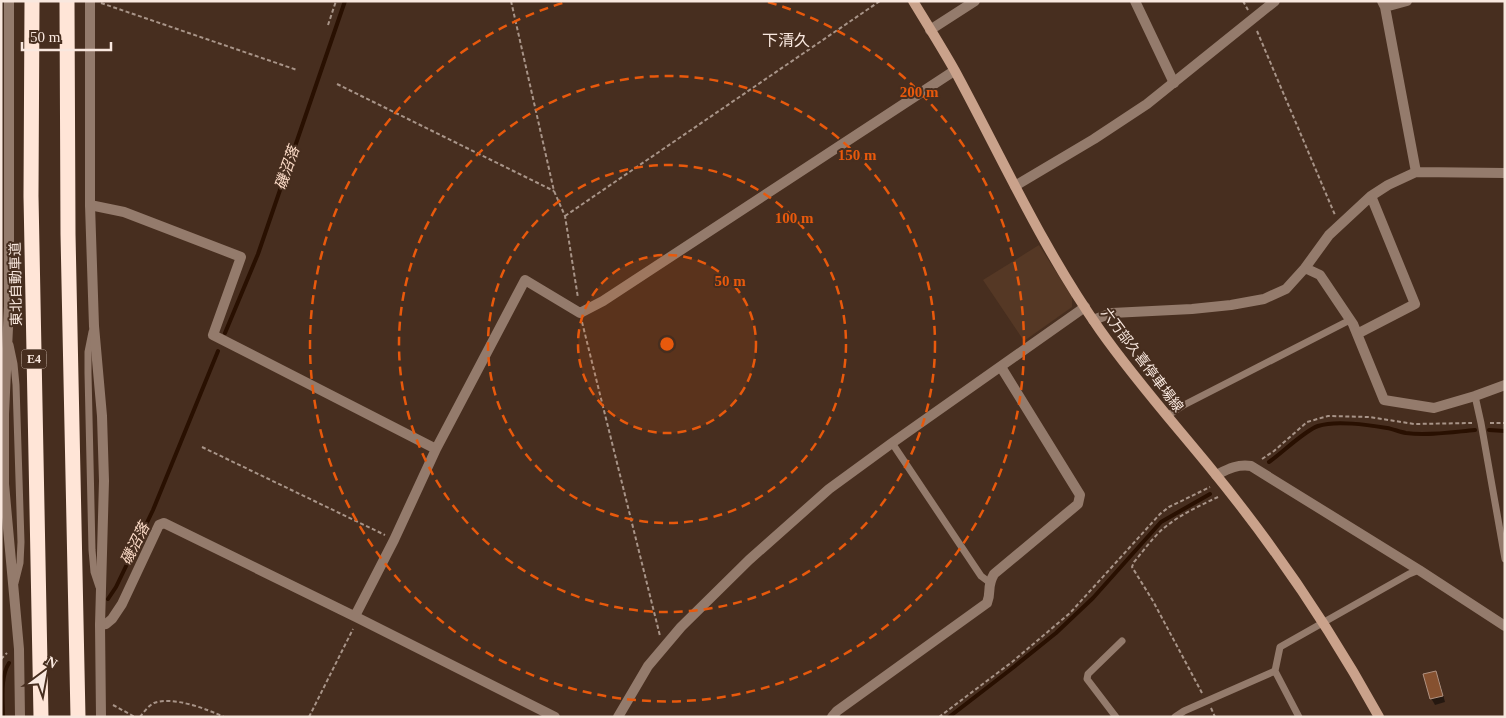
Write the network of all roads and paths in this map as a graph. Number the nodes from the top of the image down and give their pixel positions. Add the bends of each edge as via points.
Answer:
1 (9, 1) edge
2 (32, 1) edge
3 (67, 1) edge
4 (90, 1) edge
5 (96, 1) edge
6 (336, 1) edge
7 (511, 1) edge
8 (880, 1) edge
9 (913, 1) edge
10 (975, 1) edge
11 (1135, 1) edge
12 (1243, 1) edge
13 (1275, 1) edge
14 (1408, 1) edge
15 (1384, 4) edge
16 (1252, 20) junction
17 (328, 25) dead end
18 (930, 30) junction
19 (297, 70) dead end
20 (954, 70) junction
21 (1174, 83) junction
22 (337, 84) dead end
23 (1416, 172) junction
24 (1505, 173) edge
25 (1015, 186) junction
26 (554, 191) junction
27 (1371, 196) junction
28 (90, 205) junction
29 (565, 216) junction
30 (1339, 226) junction
31 (1306, 268) junction
32 (1085, 307) junction
33 (580, 313) junction
34 (1093, 320) junction
35 (1350, 320) junction
36 (1357, 334) junction
37 (1001, 366) junction
38 (1505, 385) edge
39 (1474, 396) junction
40 (1167, 416) junction
41 (1481, 423) junction
42 (1505, 423) edge
43 (892, 443) junction
44 (202, 447) dead end
45 (436, 449) junction
46 (1257, 461) dead end
47 (1216, 475) junction
48 (1210, 487) dead end
49 (1218, 497) dead end
50 (394, 540) junction
51 (1505, 560) edge
52 (1419, 570) junction
53 (989, 582) junction
54 (357, 617) junction
55 (1323, 622) junction
56 (100, 626) junction
57 (1505, 626) edge
58 (1122, 641) dead end
59 (664, 647) junction
60 (1275, 671) junction
61 (1207, 701) junction
62 (113, 705) dead end
63 (620, 716) edge
64 (20, 717) edge
65 (41, 717) edge
66 (78, 717) edge
67 (101, 717) edge
68 (135, 717) edge
69 (140, 717) edge
70 (224, 717) edge
71 (309, 717) edge
72 (555, 717) edge
73 (832, 717) edge
74 (939, 717) edge
75 (1116, 717) edge
76 (1175, 717) edge
77 (1215, 717) edge
78 (1300, 717) edge
79 (1380, 717) edge

1 - 64 street via 9,306 4,475 19,650
2 - 65 highway, 東北自動車道 / E4 via 31,206
3 - 66 highway via 68,234
4 - 28 street
5 - 19 path
6 - 17 path
7 - 26 path
8 - 29 path
9 - 18 main road, 六万部久喜停車場線
10 - 18 street
11 - 21 street
12 - 16 path
13 - 16 street
14 - 15 street
15 - 23 street
16 - 21 street
16 - 30 path
18 - 20 main road, 六万部久喜停車場線
20 - 25 main road, 六万部久喜停車場線
20 - 33 street via 604,301
21 - 25 street via 1123,121
22 - 26 path
23 - 24 street
23 - 27 street
25 - 32 main road, 六万部久喜停車場線
26 - 29 path
27 - 30 street
27 - 36 street via 1415,304
28 - 45 street via 124,212 241,256 212,335
28 - 56 street via 94,326 103,426
29 - 33 path
30 - 31 street
31 - 34 street via 1286,289 1264,299 1192,309 1112,312
31 - 35 street via 1320,275
32 - 34 main road, 六万部久喜停車場線
32 - 37 street
33 - 45 street via 524,280
33 - 59 path
34 - 40 main road, 六万部久喜停車場線
35 - 36 street
35 - 40 lane
36 - 39 street via 1384,400 1434,408
37 - 43 street
37 - 53 street via 1080,494 1078,504 994,574
38 - 39 street
39 - 41 lane
40 - 47 main road, 六万部久喜停車場線
41 - 42 path
41 - 46 path via 1414,424 1369,417 1328,416 1308,422
41 - 51 lane
43 - 53 lane via 981,576
43 - 59 street via 829,489 749,560
44 - 50 path
45 - 50 street
47 - 52 street via 1236,466 1251,466
47 - 55 main road, 六万部久喜停車場線
48 - 74 path via 1160,514 1070,613
49 - 61 path via 1168,524 1132,566
50 - 54 street
52 - 55 lane
52 - 57 street
53 - 73 street via 988,603
54 - 56 street via 164,523 159,525 122,604 112,619
54 - 71 path
54 - 72 street
55 - 60 lane via 1280,647
55 - 79 main road, 六万部久喜停車場線
56 - 67 street
58 - 75 lane via 1088,674 1087,679
59 - 63 street via 648,666
60 - 61 lane
60 - 78 lane
61 - 76 lane
61 - 77 path
62 - 68 path
69 - 70 path via 153,703 164,701 191,705

